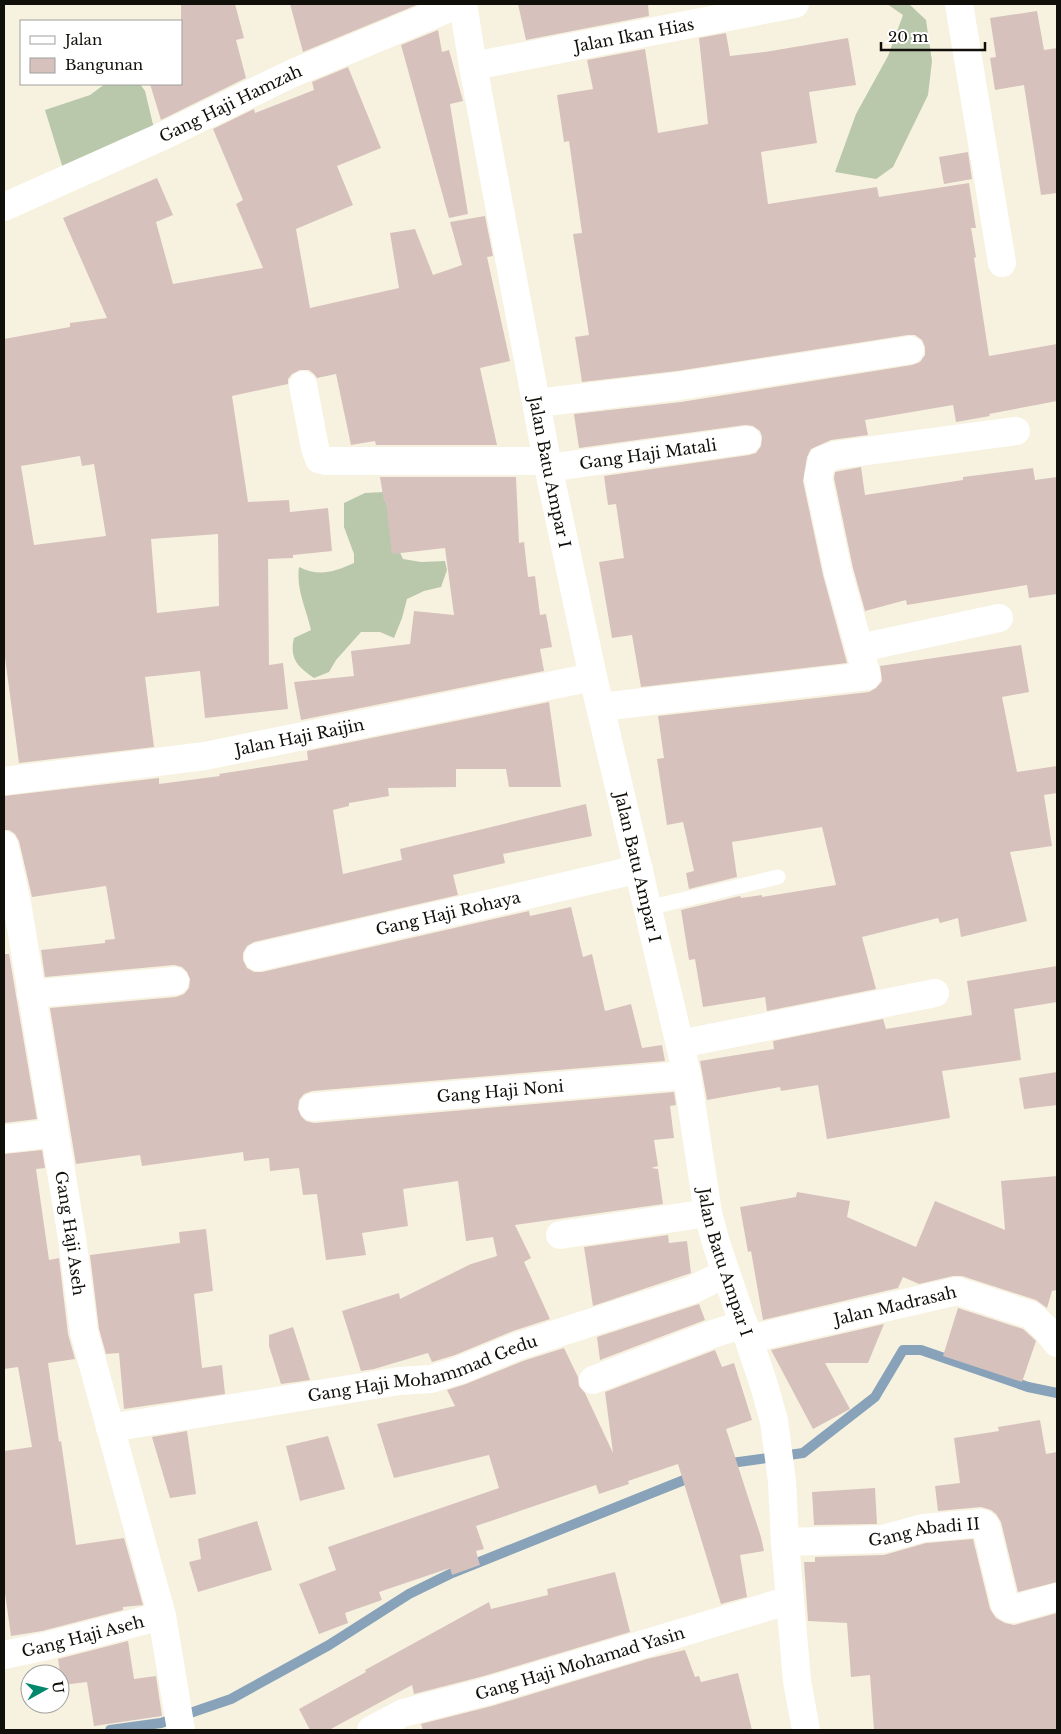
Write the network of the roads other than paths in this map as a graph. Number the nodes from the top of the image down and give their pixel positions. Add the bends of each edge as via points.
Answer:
1 (460, 4) edge
2 (464, 4) edge
3 (795, 4) edge
4 (959, 4) edge
5 (473, 66) junction
6 (4, 207) edge
7 (1002, 263) dead end
8 (910, 350) dead end
9 (303, 385) dead end
10 (537, 403) junction
11 (1016, 431) dead end
12 (747, 440) dead end
13 (548, 465) junction
14 (999, 618) dead end
15 (860, 648) junction
16 (593, 677) junction
17 (601, 707) junction
18 (4, 781) edge
19 (4, 845) edge
20 (639, 869) junction
21 (778, 877) dead end
22 (648, 908) junction
23 (258, 957) dead end
24 (175, 981) dead end
25 (31, 994) junction
26 (935, 994) dead end
27 (680, 1044) junction
28 (687, 1074) junction
29 (313, 1107) dead end
30 (54, 1133) junction
31 (4, 1139) edge
32 (708, 1213) junction
33 (560, 1235) dead end
34 (726, 1273) junction
35 (746, 1332) junction
36 (1057, 1344) edge
37 (593, 1380) dead end
38 (110, 1428) junction
39 (785, 1542) junction
40 (1057, 1597) edge
41 (790, 1600) junction
42 (162, 1616) junction
43 (4, 1654) edge
44 (179, 1717) edge
45 (371, 1730) edge
46 (806, 1730) edge

1 - 6 street, Gang Haji Hamzah via 293,73
2 - 5 street, Jalan Batu Ampar I
3 - 5 street, Jalan Ikan Hias
4 - 7 street
5 - 10 street, Jalan Batu Ampar I
8 - 10 street via 679,386
9 - 13 street, Gang Haji Matali via 315,448 320,459 326,461
10 - 13 street, Jalan Batu Ampar I
11 - 15 street via 836,455 822,460 818,478 838,572
12 - 13 street, Gang Haji Matali
13 - 16 street, Jalan Batu Ampar I
14 - 15 street
15 - 17 street via 867,676
16 - 17 street, Jalan Batu Ampar I
16 - 18 street, Jalan Haji Raijin via 205,756
17 - 20 street, Jalan Batu Ampar I
19 - 25 street, Gang Haji Aseh
20 - 22 street, Jalan Batu Ampar I
20 - 23 street, Gang Haji Rohaya
21 - 22 lane
22 - 27 street, Jalan Batu Ampar I
24 - 25 street
25 - 30 street, Gang Haji Aseh
26 - 27 street
27 - 28 street, Jalan Batu Ampar I
28 - 29 street, Gang Haji Noni
28 - 32 street, Jalan Batu Ampar I
30 - 31 street
30 - 38 street, Gang Haji Aseh via 84,1332
32 - 33 street
32 - 34 street, Jalan Batu Ampar I
34 - 35 street, Jalan Batu Ampar I
34 - 38 street, Gang Haji Mohammad Gedu via 692,1290 518,1346 432,1379 400,1381
35 - 36 street, Jalan Madrasah via 957,1291 1031,1315
35 - 37 street, Jalan Madrasah via 713,1334
35 - 39 street, Jalan Batu Ampar I via 774,1421 782,1481
38 - 42 street, Gang Haji Aseh
39 - 40 street, Gang Abadi II via 883,1539 923,1528 982,1522 986,1526 1005,1605 1014,1609
39 - 41 street, Jalan Batu Ampar I
41 - 45 street, Gang Haji Mohamad Yasin via 488,1691 403,1713
41 - 46 street, Jalan Batu Ampar I via 797,1681
42 - 43 street, Gang Haji Aseh
42 - 44 street, Gang Haji Aseh

